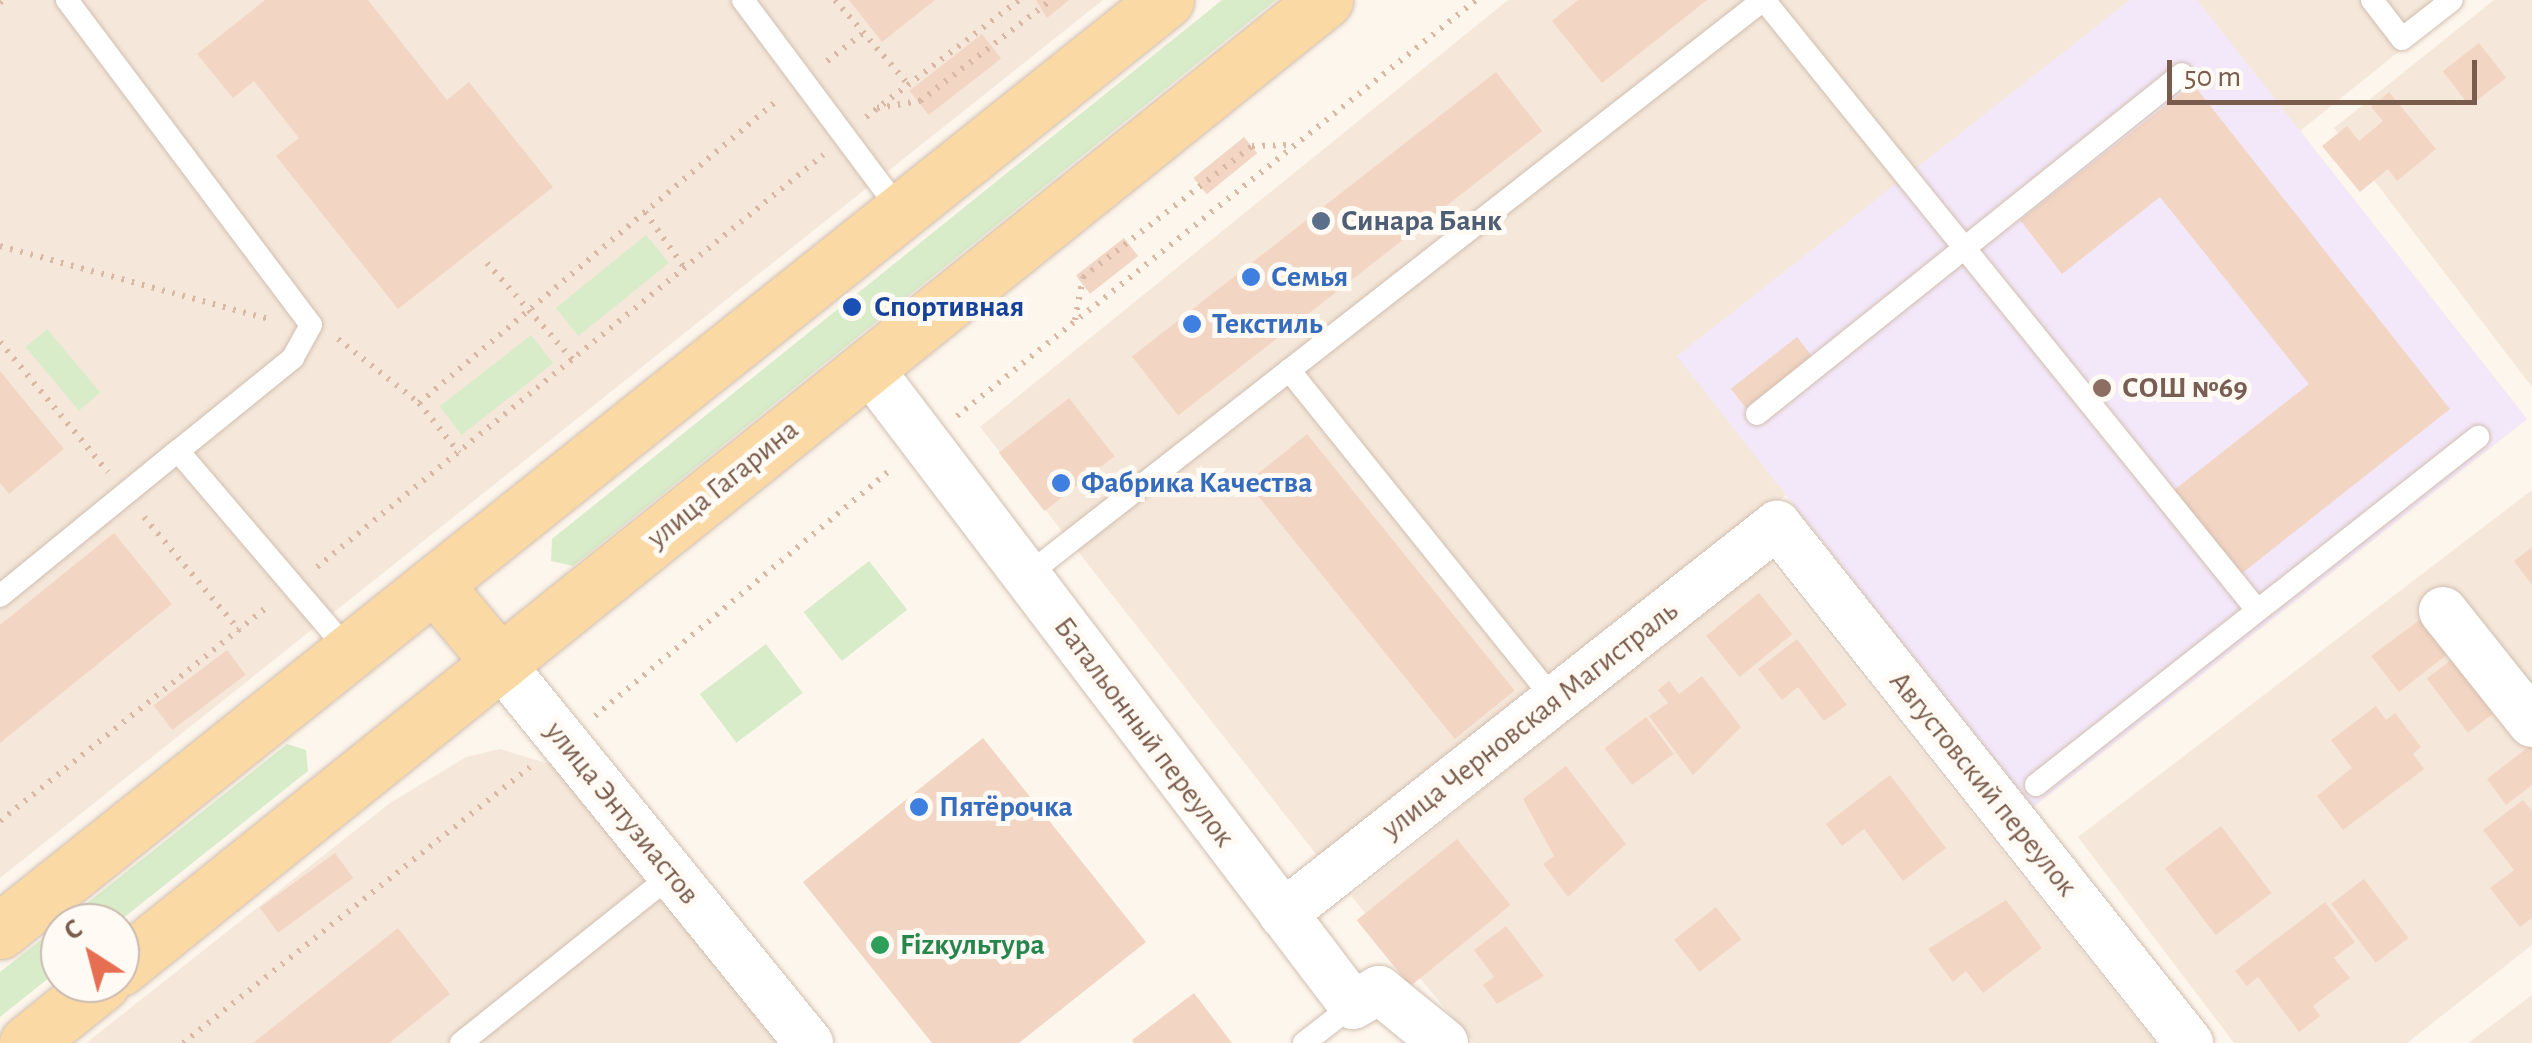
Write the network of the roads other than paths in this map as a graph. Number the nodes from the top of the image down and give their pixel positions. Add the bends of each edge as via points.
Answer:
1 (66, 0) edge
2 (1166, 0) edge
3 (1325, 0) edge
4 (1764, 0) edge
5 (2372, 0) edge
6 (2452, 0) edge
7 (750, 2) edge
8 (2182, 74) dead end
9 (900, 211) junction
10 (1964, 248) junction
11 (868, 367) junction
12 (1289, 370) junction
13 (1757, 414) dead end
14 (2478, 436) dead end
15 (178, 451) junction
16 (1777, 526) joint
17 (1026, 576) junction
18 (434, 584) junction
19 (0, 596) edge
20 (2258, 610) junction
21 (2443, 611) dead end
22 (349, 650) junction
23 (500, 663) junction
24 (1555, 700) junction
25 (2532, 724) edge
26 (2036, 785) dead end
27 (673, 874) junction
28 (1283, 914) junction
29 (0, 931) edge
30 (140, 952) edge
31 (77, 1003) edge
32 (1353, 1004) junction
33 (27, 1043) edge
34 (461, 1043) edge
35 (809, 1043) edge
36 (1304, 1043) edge
37 (1444, 1043) edge
38 (2188, 1043) edge

1 - 15 lane via 303,308 309,330 293,358
2 - 9 main road
3 - 11 main road, улица Гагарина
4 - 10 lane
4 - 12 lane
5 - 6 lane via 2402,39
7 - 9 lane via 841,140
8 - 10 lane
9 - 18 main road
10 - 13 lane
10 - 20 lane
11 - 17 street, Батальонный переулок
11 - 23 main road, улица Гагарина
12 - 17 lane
12 - 24 lane
14 - 20 lane
15 - 19 lane
15 - 22 lane
16 - 24 street, улица Черновская Магистраль
16 - 38 street, Августовский переулок
17 - 28 street, Батальонный переулок
18 - 22 main road
18 - 23 main road, улица Энтузиастов
20 - 26 lane
21 - 25 street
22 - 29 main road
23 - 27 street, улица Энтузиастов
23 - 30 main road, улица Гагарина
24 - 28 street, улица Черновская Магистраль
27 - 34 lane
27 - 35 street, улица Энтузиастов
28 - 32 street, Батальонный переулок
31 - 33 main road
32 - 36 lane
32 - 37 street via 1379,990

